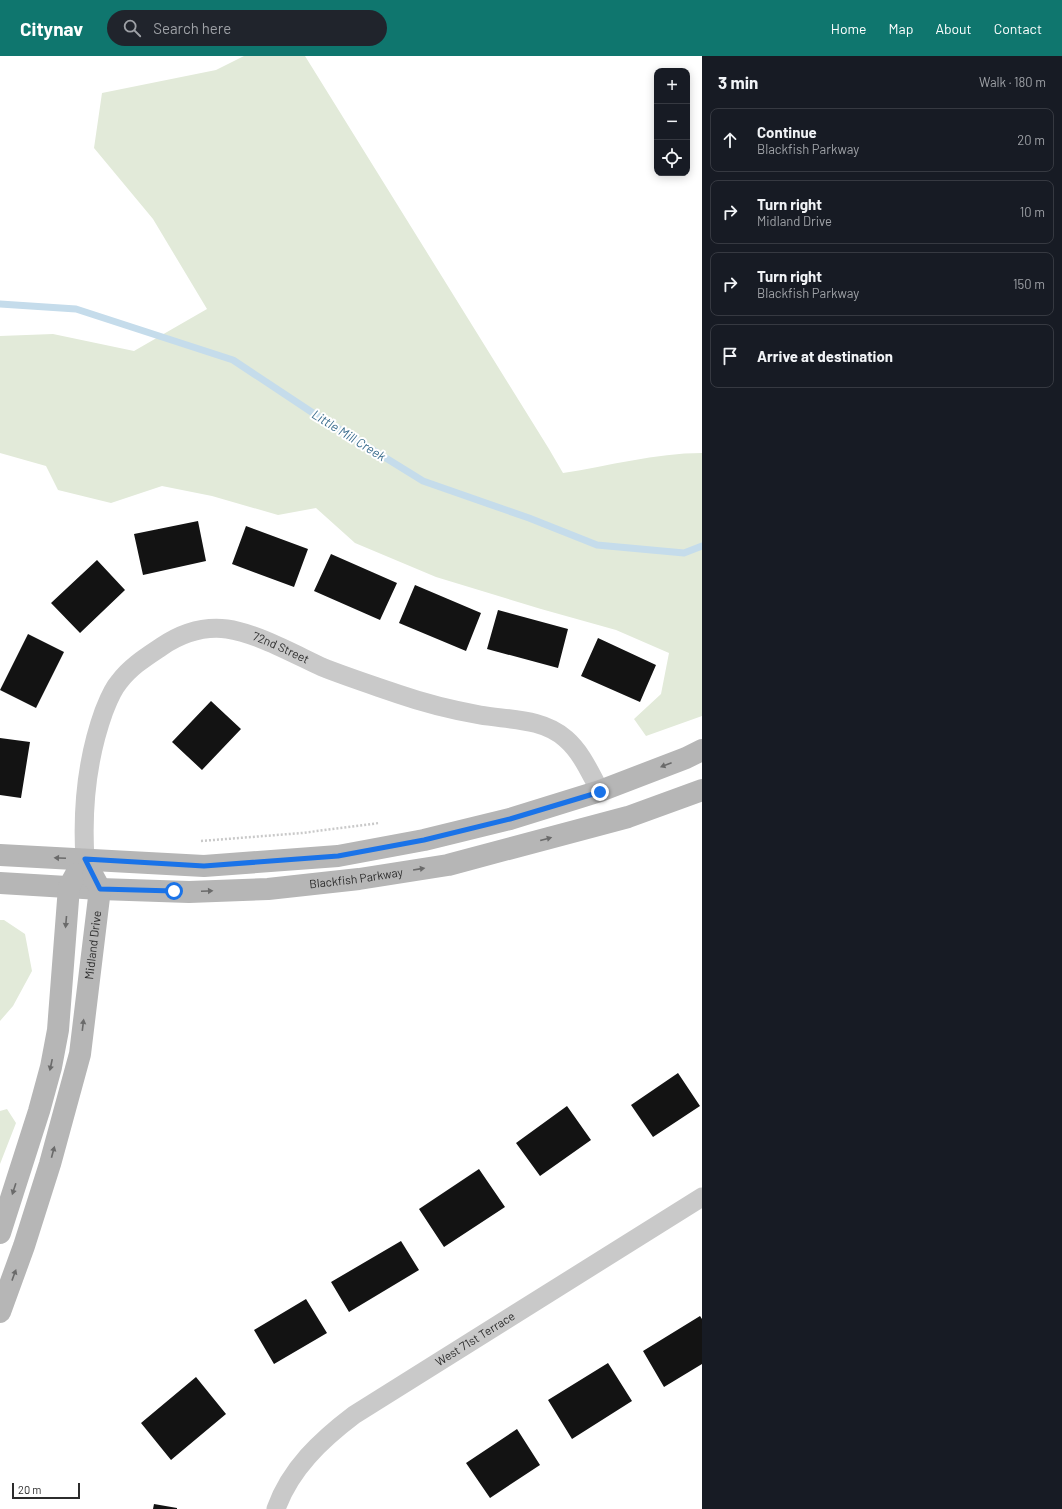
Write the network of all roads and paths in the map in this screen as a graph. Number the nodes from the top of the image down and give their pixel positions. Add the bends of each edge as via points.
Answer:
1 (702, 750) edge
2 (702, 790) edge
3 (600, 792) junction
4 (386, 822) dead end
5 (194, 842) dead end
6 (0, 855) edge
7 (85, 859) junction
8 (0, 883) edge
9 (68, 887) junction
10 (100, 889) junction
11 (702, 1197) edge
12 (0, 1233) edge
13 (0, 1312) edge
14 (276, 1509) edge

1 -> 3 main road, Blackfish Parkway
10 -> 2 main road, Blackfish Parkway via 189,892 268,889 359,879 448,864 628,817
3 - 7 main road, Blackfish Parkway via 510,819 424,840 338,856 204,866
3 - 7 street, 72nd Street via 584,762 565,738 537,723 479,715 424,703 338,674 246,633 206,629 187,633 169,642 131,668 118,682 105,709 91,754 85,809
4 - 5 path via 302,833
7 -> 6 main road, Blackfish Parkway
7 - 9 main road
7 - 10 main road
8 - 9 main road, Blackfish Parkway
9 - 10 main road, Blackfish Parkway
9 -> 12 main road via 58,1030 51,1067 40,1111
13 -> 10 main road, Midland Drive via 27,1239 80,1054
11 - 14 street, West 71st Terrace via 354,1415 315,1447 292,1477

